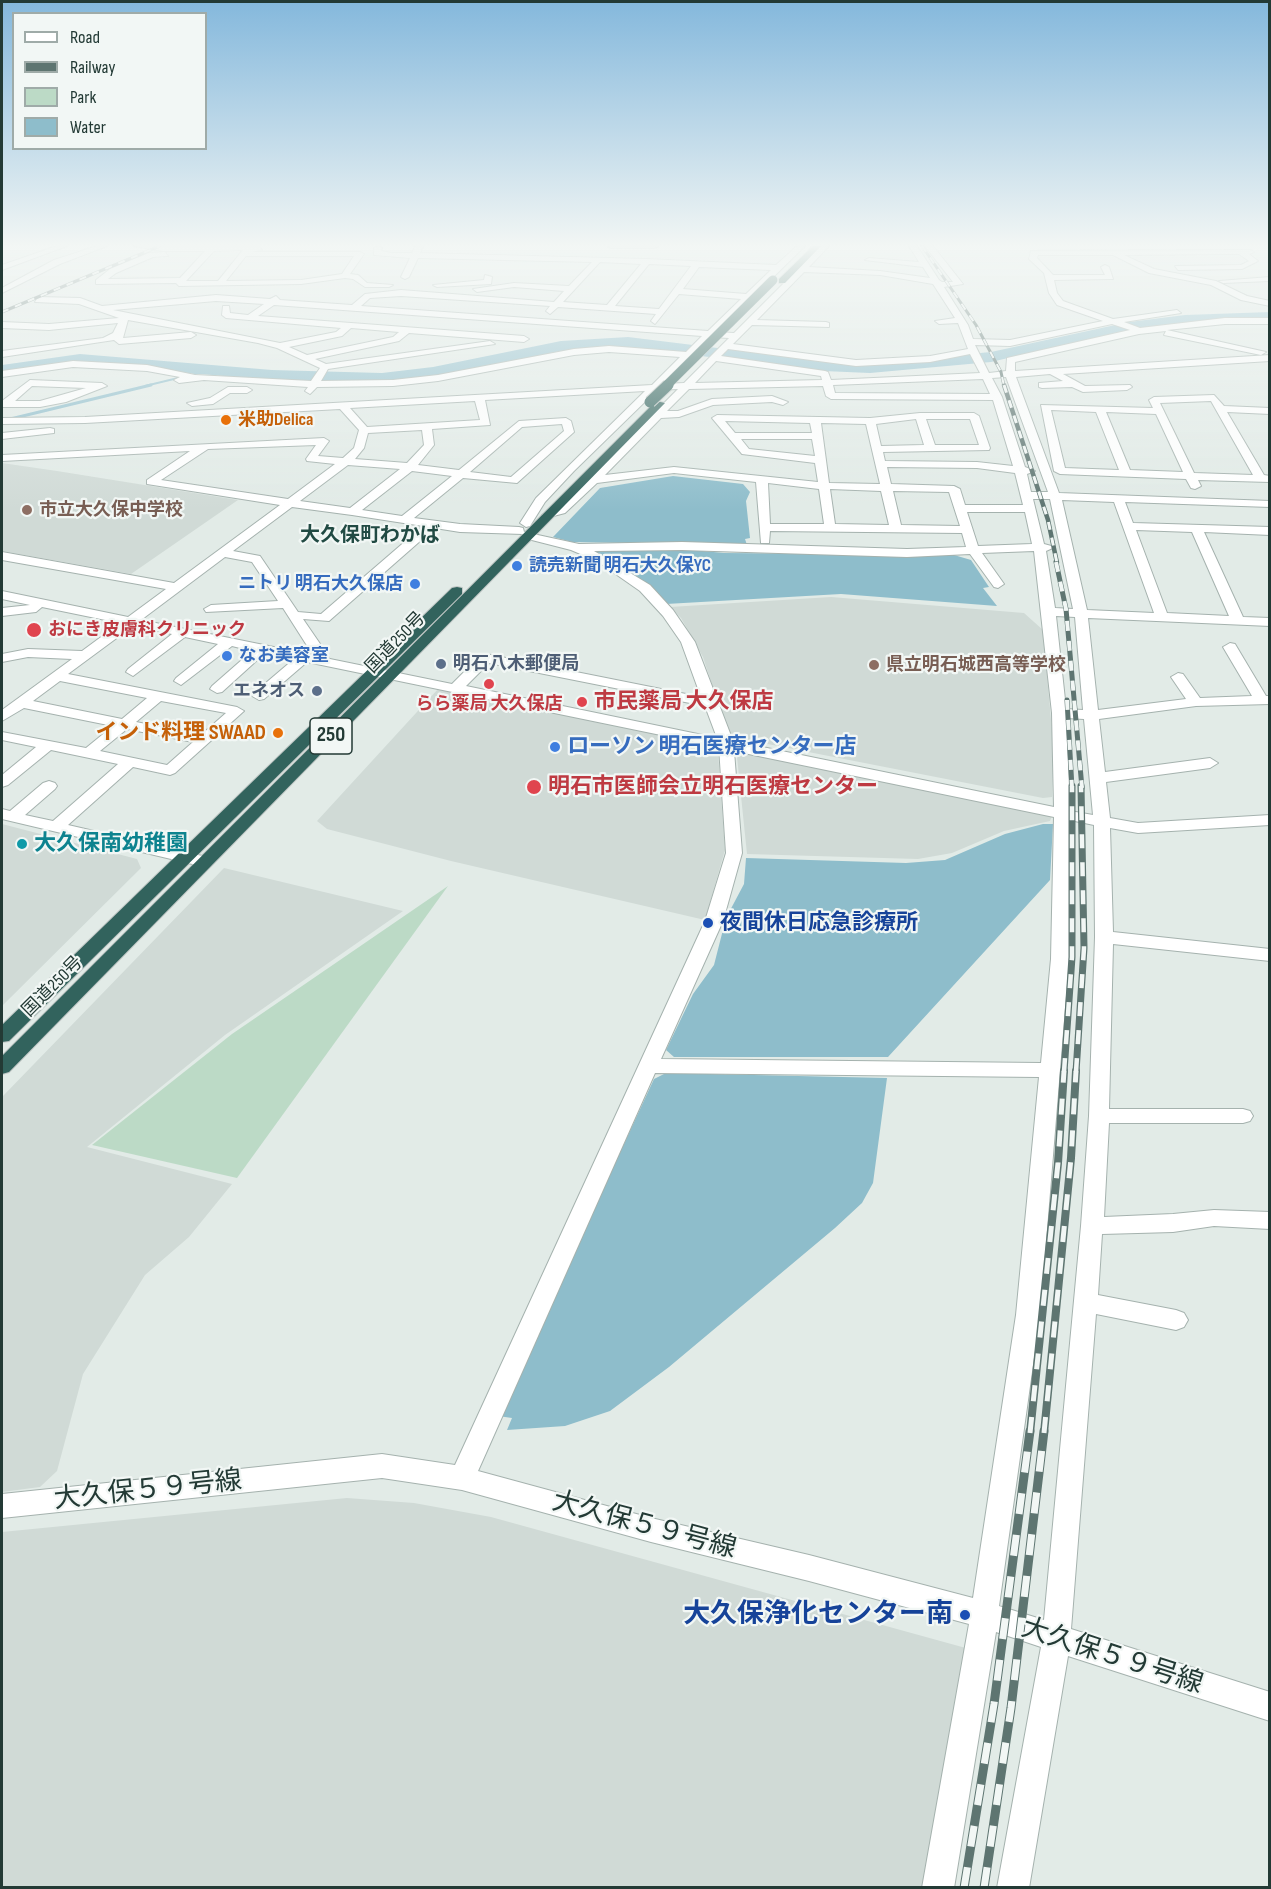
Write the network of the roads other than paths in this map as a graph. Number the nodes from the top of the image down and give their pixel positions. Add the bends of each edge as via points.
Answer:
1 (23, 334) edge
2 (188, 334) edge
3 (221, 334) edge
4 (338, 334) edge
5 (402, 334) edge
6 (462, 334) edge
7 (528, 334) edge
8 (710, 334) edge
9 (712, 334) edge
10 (724, 334) edge
11 (967, 334) edge
12 (1052, 334) edge
13 (1125, 334) edge
14 (1175, 334) edge
15 (117, 335) joint
16 (20, 336) dead end
17 (736, 336) joint
18 (524, 339) junction
19 (280, 346) junction
20 (726, 346) junction
21 (972, 347) junction
22 (449, 350) junction
23 (1269, 352) edge
24 (2, 354) edge
25 (686, 356) junction
26 (1110, 357) dead end
27 (307, 358) junction
28 (1269, 358) edge
29 (1259, 359) junction
30 (465, 360) dead end
31 (712, 360) junction
32 (147, 368) junction
33 (1269, 368) edge
34 (323, 369) junction
35 (1082, 370) junction
36 (984, 371) junction
37 (1053, 372) junction
38 (2, 374) edge
39 (1011, 374) junction
40 (124, 378) dead end
41 (826, 378) junction
42 (312, 384) junction
43 (1075, 384) junction
44 (258, 386) junction
45 (684, 386) junction
46 (1042, 386) dead end
47 (1127, 387) dead end
48 (831, 396) junction
49 (874, 397) junction
50 (922, 397) junction
51 (997, 398) junction
52 (480, 399) junction
53 (655, 402) junction
54 (783, 402) dead end
55 (1153, 402) junction
56 (4, 404) edge
57 (344, 406) junction
58 (327, 407) junction
59 (833, 409) dead end
60 (1100, 409) junction
61 (1221, 409) junction
62 (878, 410) dead end
63 (1269, 411) edge
64 (233, 412) junction
65 (924, 416) junction
66 (144, 417) junction
67 (85, 420) junction
68 (815, 420) junction
69 (2, 421) edge
70 (870, 421) junction
71 (427, 427) junction
72 (364, 430) junction
73 (2, 436) edge
74 (732, 436) junction
75 (817, 436) junction
76 (205, 446) junction
77 (877, 449) junction
78 (931, 449) junction
79 (2, 458) edge
80 (821, 460) junction
81 (343, 463) junction
82 (880, 464) junction
83 (410, 467) junction
84 (1020, 470) junction
85 (1046, 471) junction
86 (461, 474) junction
87 (1126, 474) junction
88 (1190, 476) junction
89 (1265, 479) edge
90 (594, 480) junction
91 (762, 481) junction
92 (825, 486) junction
93 (886, 488) junction
94 (1025, 495) junction
95 (1055, 496) junction
96 (1118, 498) junction
97 (1202, 502) junction
98 (287, 504) junction
99 (1269, 504) edge
100 (960, 508) junction
101 (1029, 508) junction
102 (352, 512) junction
103 (546, 517) junction
104 (405, 519) junction
105 (433, 523) junction
106 (1128, 526) junction
107 (764, 527) junction
108 (830, 528) junction
109 (896, 529) junction
110 (1197, 529) junction
111 (524, 530) junction
112 (967, 530) junction
113 (1266, 531) edge
114 (1269, 543) edge
115 (575, 547) junction
116 (1039, 547) junction
117 (1066, 547) junction
118 (765, 550) junction
119 (973, 550) junction
120 (221, 553) junction
121 (2, 556) edge
122 (998, 584) dead end
123 (176, 587) junction
124 (51, 590) dead end
125 (2, 595) edge
126 (286, 604) junction
127 (49, 605) junction
128 (211, 609) dead end
129 (2, 612) edge
130 (1049, 612) junction
131 (1081, 614) junction
132 (295, 617) junction
133 (1162, 618) junction
134 (131, 621) junction
135 (1238, 621) junction
136 (1269, 622) edge
137 (183, 632) junction
138 (230, 641) junction
139 (1230, 647) dead end
140 (263, 648) junction
141 (86, 655) junction
142 (2, 658) edge
143 (311, 658) junction
144 (374, 671) junction
145 (133, 672) dead end
146 (392, 675) junction
147 (56, 676) junction
148 (1178, 677) dead end
149 (457, 687) junction
150 (158, 696) junction
151 (259, 696) dead end
152 (1265, 700) edge
153 (1196, 702) junction
154 (712, 703) junction
155 (9, 709) edge
156 (1059, 713) junction
157 (1092, 715) junction
158 (124, 724) junction
159 (2, 736) edge
160 (205, 740) junction
161 (726, 743) junction
162 (47, 746) junction
163 (88, 754) junction
164 (128, 762) junction
165 (1210, 763) dead end
166 (1098, 778) junction
167 (2, 782) edge
168 (49, 786) dead end
169 (1062, 812) junction
170 (7, 815) edge
171 (1269, 820) edge
172 (1102, 822) junction
173 (56, 827) junction
174 (184, 857) junction
175 (206, 862) junction
176 (1104, 937) junction
177 (1267, 961) edge
178 (2, 1036) edge
179 (650, 1066) junction
180 (2, 1067) edge
181 (1050, 1070) junction
182 (1099, 1116) junction
183 (1243, 1116) dead end
184 (1269, 1221) edge
185 (1092, 1226) junction
186 (1086, 1302) junction
187 (1176, 1320) dead end
188 (462, 1478) junction
189 (2, 1506) edge
190 (984, 1615) junction
191 (1056, 1640) junction
192 (1269, 1707) edge
193 (938, 1887) edge
194 (1013, 1887) edge

1 - 16 street
2 - 15 street via 120,341
3 - 19 street
4 - 19 street
5 - 27 street via 396,339
6 - 18 street
7 - 18 street
8 - 25 street
9 - 17 street
10 - 53 highway, 国道250号 / 250
11 - 21 street
12 - 21 street
13 - 39 street via 1010,360
14 - 23 street
15 - 24 street via 84,344
17 - 20 street
18 - 22 street
19 - 27 street
20 - 21 street via 856,363 930,359
20 - 31 street
21 - 36 street
22 - 30 street
22 - 34 street
25 - 31 street
25 - 42 street via 609,349 552,355 416,381
25 - 53 street
26 - 35 street via 1079,363
27 - 34 street
28 - 29 street
29 - 33 street
29 - 35 street
31 - 41 street
31 - 45 street
32 - 38 street via 73,364
32 - 40 street
32 - 44 street via 182,377
34 - 42 street
35 - 37 street
36 - 39 street
36 - 41 street
36 - 51 street
37 - 39 street
37 - 43 street
39 - 85 street
41 - 45 street
41 - 48 street
42 - 44 street
42 - 58 street via 309,394
43 - 46 street
43 - 47 street via 1083,389
44 - 64 street
44 - 66 street via 228,390 213,401 150,405
45 - 53 street
45 - 53 street
48 - 49 street
48 - 59 street
49 - 50 street
49 - 62 street
50 - 51 street
50 - 65 street
51 - 84 street
52 - 53 street
52 - 57 street
52 - 71 street via 486,423
53 - 54 street via 680,414 712,402
53 - 90 street
53 - 103 highway, 国道250号 / 250
53 - 111 highway, 国道250号 / 250
55 - 60 street
55 - 61 street via 1214,398
55 - 88 street
56 - 56 street via 40,404 102,386 30,383
57 - 58 street
57 - 72 street
58 - 64 street
60 - 87 street
60 - 87 street via 1045,407 1060,471
61 - 63 street
61 - 89 street
64 - 66 street
65 - 70 street
65 - 78 street
65 - 78 street via 974,416 985,448
66 - 67 street
67 - 69 street
67 - 73 street via 71,429
68 - 70 street
68 - 74 street via 717,418
68 - 75 street
70 - 77 street
71 - 72 street
71 - 83 street via 429,445
72 - 81 street via 359,448
74 - 75 street
74 - 80 street via 746,452
75 - 80 street
76 - 79 street
76 - 81 street via 324,441 311,459
76 - 98 street via 151,482
77 - 78 street
77 - 82 street
80 - 92 street
81 - 83 street
81 - 98 street
82 - 84 street via 977,465
82 - 93 street
83 - 86 street
83 - 102 street
84 - 85 street
84 - 94 street
85 - 95 street
86 - 86 street via 513,481 569,432 566,421 519,424
86 - 104 street
87 - 88 street
88 - 89 street
88 - 97 street
90 - 91 street via 674,470
90 - 103 street via 561,511
91 - 92 street
91 - 107 street
92 - 93 street
92 - 108 street
93 - 100 street via 954,489
93 - 109 street
94 - 95 street
94 - 101 street
95 - 96 street
95 - 117 street
96 - 97 street
96 - 106 street
97 - 99 street
98 - 102 street
98 - 120 street
100 - 101 street
100 - 112 street
101 - 116 street
102 - 104 street
103 - 111 highway, 国道250号 / 250
104 - 105 street
105 - 111 street
105 - 132 street via 324,618
106 - 110 street
106 - 133 street
107 - 108 street
107 - 118 street
108 - 109 street
109 - 112 street
110 - 113 street
110 - 135 street
111 - 115 street
111 - 144 highway, 国道250号 / 250
111 - 146 highway, 国道250号 / 250
112 - 119 street
113 - 114 street
115 - 118 street
115 - 154 street via 601,558 645,588 668,613 688,642
116 - 117 street
116 - 119 street
116 - 130 street
117 - 131 street
118 - 119 street
119 - 122 street
120 - 123 street
120 - 126 street via 256,559
121 - 123 street
123 - 134 street
124 - 127 street
125 - 127 street
126 - 128 street
126 - 132 street
127 - 129 street
127 - 134 street
130 - 131 street
130 - 156 street
131 - 133 street
131 - 157 street
132 - 143 street via 320,654
133 - 135 street
134 - 137 street
134 - 141 street
135 - 136 street
137 - 138 street
137 - 145 street
138 - 140 street
138 - 140 street via 185,678 221,685
139 - 152 street
140 - 143 street
141 - 142 street via 28,653
141 - 147 street
143 - 144 street
143 - 151 street
144 - 146 street
144 - 174 highway, 国道250号 / 250
146 - 149 street
146 - 175 highway, 国道250号 / 250
147 - 150 street
147 - 155 street
148 - 153 street
149 - 154 street via 486,658
149 - 161 street
150 - 158 street
150 - 160 street via 237,711
152 - 153 street
153 - 157 street
154 - 161 street
155 - 158 street
156 - 157 street
156 - 169 street
157 - 166 street
158 - 160 street
158 - 163 street
159 - 162 street
160 - 164 street via 170,770
161 - 169 street
161 - 179 street via 734,853 714,921
162 - 163 street
162 - 167 street
163 - 164 street
164 - 173 street
165 - 166 street
166 - 172 street
168 - 170 street
169 - 172 street
169 - 181 street via 1060,959
170 - 173 street
171 - 172 street via 1138,828
172 - 176 street
173 - 174 street
174 - 175 street
174 - 178 highway, 国道250号 / 250
175 - 180 highway, 国道250号 / 250
176 - 177 street
176 - 182 street
179 - 181 street
179 - 188 street
181 - 190 street via 1028,1315
182 - 183 street
182 - 185 street
184 - 185 street via 1214,1218 1173,1224
185 - 186 street
186 - 187 street
186 - 191 street
188 - 189 street, 大久保５９号線 via 382,1466
188 - 190 street, 大久保５９号線
190 - 191 street, 大久保５９号線
190 - 193 street
191 - 192 street, 大久保５９号線
191 - 194 street

